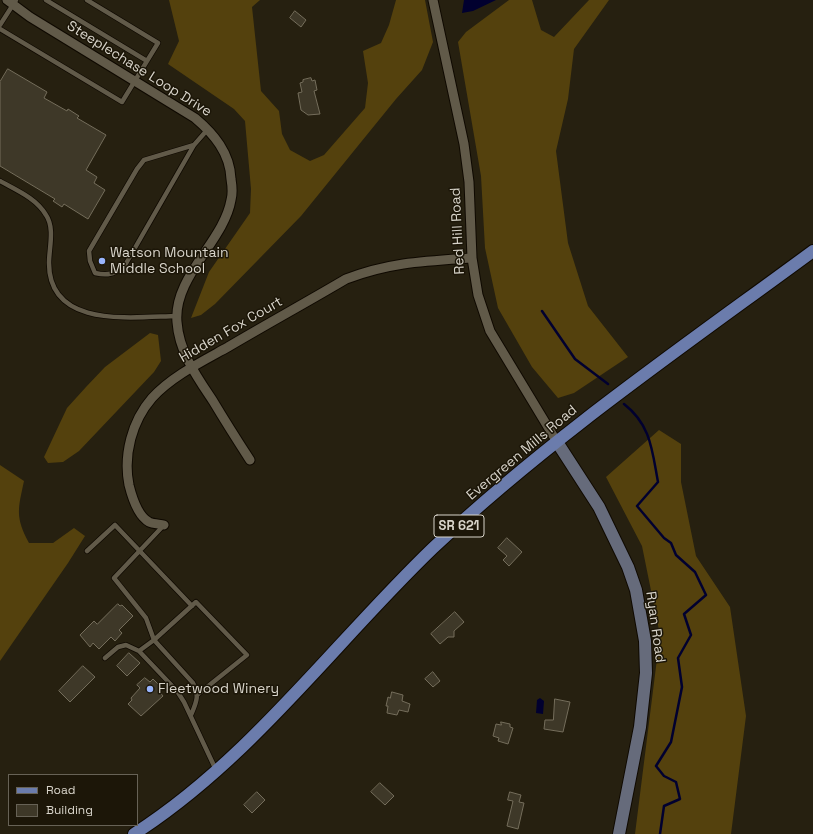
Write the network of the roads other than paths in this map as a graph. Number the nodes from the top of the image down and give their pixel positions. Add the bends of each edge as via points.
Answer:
1 (46, 0) edge
2 (87, 0) edge
3 (433, 0) edge
4 (12, 2) edge
5 (0, 25) edge
6 (0, 29) edge
7 (147, 61) junction
8 (134, 81) junction
9 (208, 129) junction
10 (194, 145) junction
11 (0, 181) edge
12 (813, 251) edge
13 (472, 258) junction
14 (176, 316) junction
15 (192, 368) junction
16 (557, 442) junction
17 (250, 460) dead end
18 (164, 525) joint
19 (87, 551) dead end
20 (140, 551) junction
21 (192, 606) junction
22 (154, 640) junction
23 (139, 650) junction
24 (105, 658) dead end
25 (197, 695) junction
26 (191, 716) junction
27 (217, 772) junction
28 (134, 834) edge
29 (619, 834) edge

1 - 7 lane
2 - 7 lane via 158,43
3 - 13 street, Red Hill Road via 464,144 469,182
4 - 5 lane
4 - 8 street, Steeplechase Loop Drive
6 - 8 lane via 122,102
7 - 8 lane
8 - 9 street, Steeplechase Loop Drive via 195,118
9 - 10 lane
9 - 14 street, Steeplechase Loop Drive via 227,157 231,170 231,200 226,216 182,290
10 - 10 lane via 144,160 137,169 89,252 95,273 113,275 124,267
11 - 14 lane via 37,203 47,216 51,232 51,280 59,296 72,307 96,316
12 - 16 main road, Evergreen Mills Road / SR 621
13 - 15 street, Hidden Fox Court via 402,263 352,277
13 - 16 street, Red Hill Road via 478,295 490,331
14 - 15 street, Steeplechase Loop Drive via 178,337
15 - 17 street, Steeplechase Loop Drive
15 - 18 street, Hidden Fox Court via 153,397 136,423 129,441 129,485 134,501 149,522
16 - 27 main road, Evergreen Mills Road / SR 621 via 433,549 276,714
16 - 29 main road, Ryan Road via 599,506 628,567 636,590 645,641 646,673 640,727
18 - 20 lane
19 - 20 lane via 115,525
20 - 21 lane
20 - 22 lane via 114,578 146,618
21 - 22 lane
21 - 25 lane via 196,602 247,655
22 - 23 lane
22 - 25 lane via 193,683
23 - 24 lane via 126,645 118,647
23 - 26 lane via 177,691
25 - 26 lane via 198,700
26 - 27 lane
27 - 28 main road, Evergreen Mills Road / SR 621

